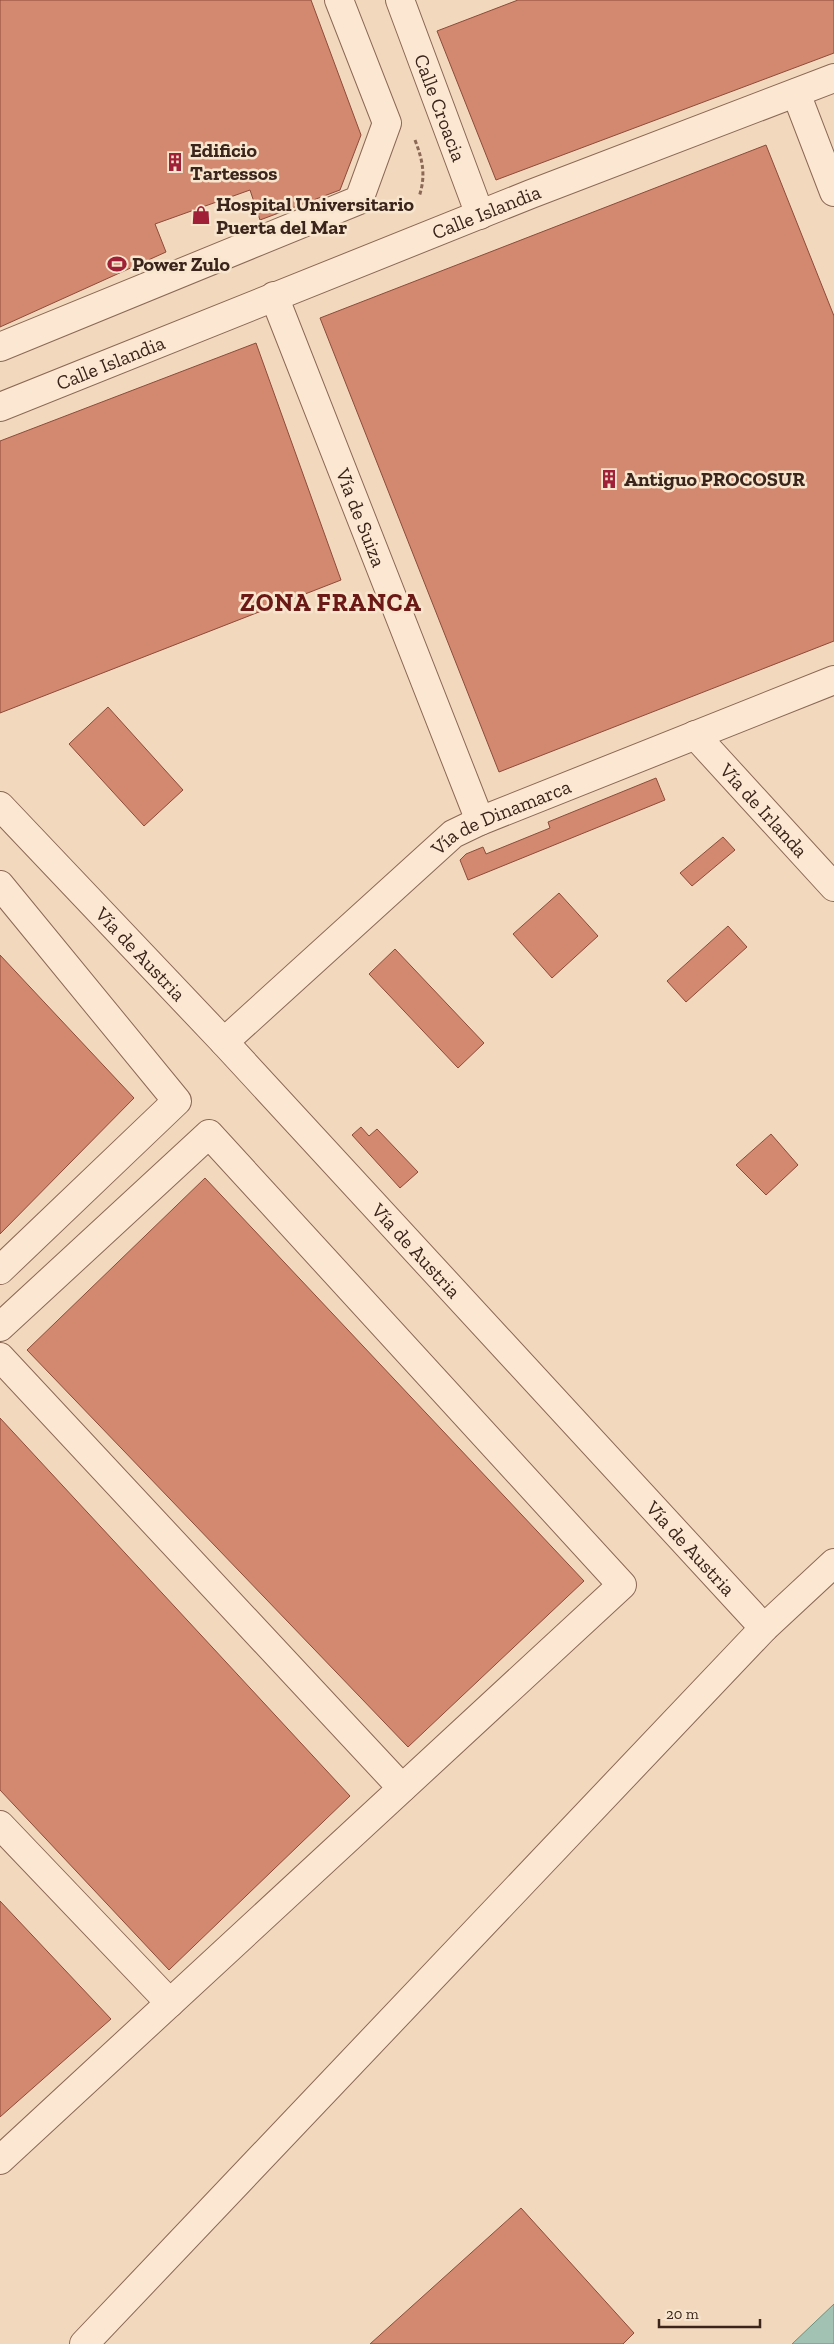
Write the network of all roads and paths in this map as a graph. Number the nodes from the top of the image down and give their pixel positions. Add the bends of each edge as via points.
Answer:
1 (339, 0) edge
2 (400, 0) edge
3 (834, 78) edge
4 (796, 93) junction
5 (834, 192) edge
6 (480, 215) junction
7 (274, 296) junction
8 (0, 347) edge
9 (0, 407) edge
10 (834, 680) edge
11 (695, 735) junction
12 (0, 806) edge
13 (480, 820) junction
14 (0, 885) edge
15 (834, 887) edge
16 (224, 1042) junction
17 (0, 1270) edge
18 (0, 1327) edge
19 (0, 1357) edge
20 (834, 1563) edge
21 (764, 1628) junction
22 (402, 1788) junction
23 (0, 1825) edge
24 (170, 2003) junction
25 (0, 2160) edge
26 (84, 2344) edge

1 - 8 street via 387,123 359,200
2 - 6 street, Calle Croacia
3 - 4 street, Calle Islandia
4 - 5 street
4 - 6 street, Calle Islandia
6 - 7 street, Calle Islandia
7 - 9 street, Calle Islandia
7 - 13 street, Vía de Suiza
10 - 11 street, Vía de Dinamarca
11 - 13 street, Vía de Dinamarca
11 - 15 street, Vía de Irlanda
12 - 16 street, Vía de Austria
13 - 16 street, Vía de Dinamarca via 453,834
14 - 17 street via 178,1101
16 - 21 street, Vía de Austria
18 - 22 street via 209,1134 622,1585
19 - 22 street
20 - 21 street
21 - 26 street
22 - 24 street
23 - 24 street
24 - 25 street

